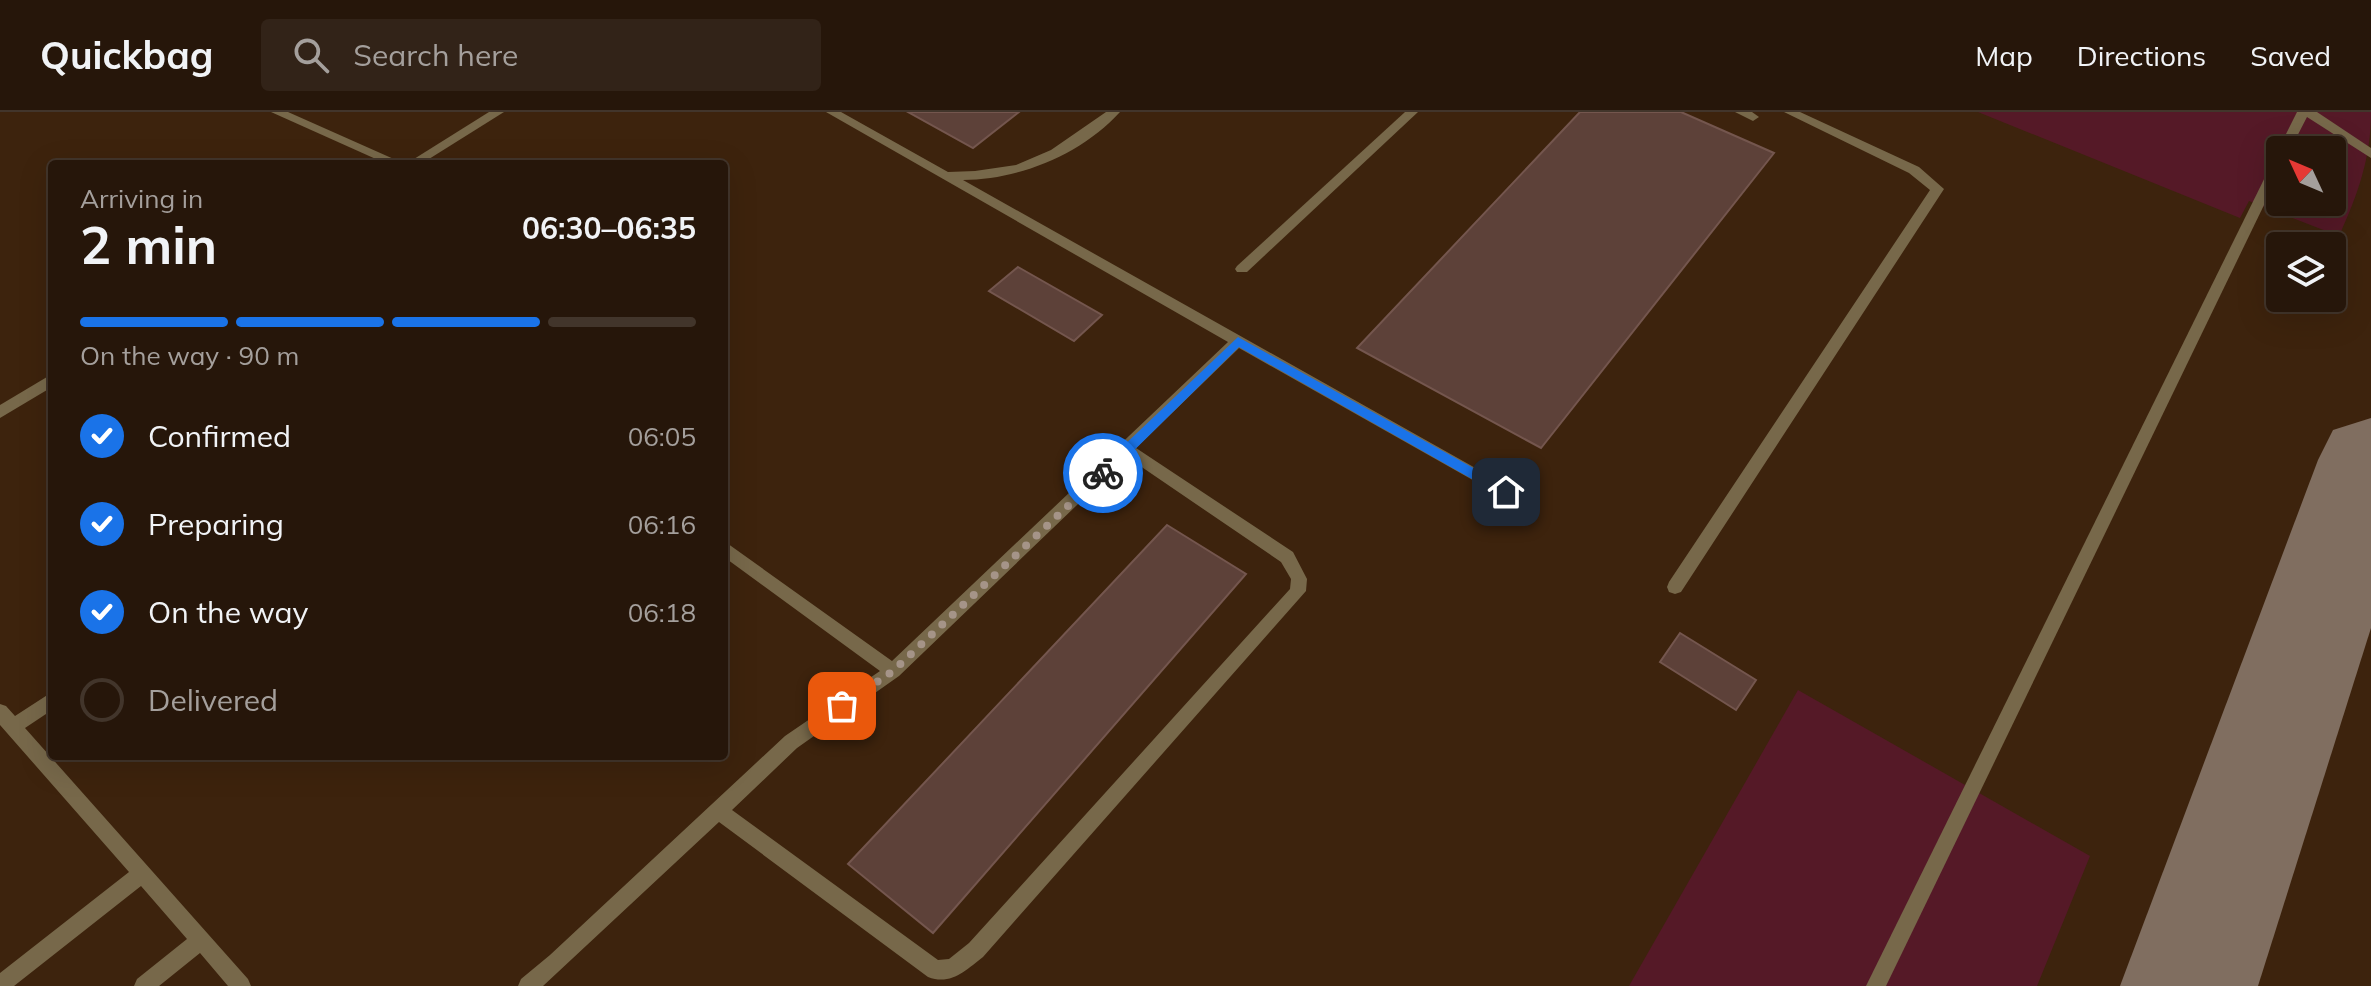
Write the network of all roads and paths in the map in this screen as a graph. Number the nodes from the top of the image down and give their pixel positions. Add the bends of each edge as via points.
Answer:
1 (277, 112) edge
2 (498, 112) edge
3 (832, 112) edge
4 (1114, 112) edge
5 (1412, 112) edge
6 (1790, 112) edge
7 (2305, 112) edge
8 (1818, 118) edge
9 (2292, 136) edge
10 (2371, 154) edge
11 (390, 160) edge
12 (419, 160) edge
13 (946, 176) junction
14 (2266, 188) edge
15 (1242, 269) dead end
16 (1238, 341) junction
17 (48, 382) edge
18 (0, 412) edge
19 (1128, 450) junction
20 (1506, 492) dead end
21 (728, 551) edge
22 (1675, 587) dead end
23 (893, 671) junction
24 (48, 703) edge
25 (0, 712) edge
26 (13, 727) junction
27 (719, 811) junction
28 (141, 874) junction
29 (201, 940) junction
30 (0, 985) edge
31 (144, 986) edge
32 (241, 986) edge
33 (528, 986) edge
34 (1876, 986) edge

1 - 11 lane
2 - 12 lane
3 - 13 lane
4 - 13 lane via 1071,145 1016,172
5 - 15 lane
6 - 8 lane
7 - 9 lane
7 - 10 lane
8 - 22 lane via 1914,170 1937,189
13 - 16 lane
14 - 34 lane
16 - 19 lane
16 - 20 lane
17 - 18 lane
19 - 23 lane
19 - 27 lane via 1287,557 1299,579 1298,591 976,950 953,969 935,970
21 - 23 lane
23 - 27 lane via 791,742
24 - 26 lane
25 - 26 lane
26 - 28 lane
27 - 33 lane
28 - 29 lane
28 - 30 lane
29 - 31 lane
29 - 32 lane

